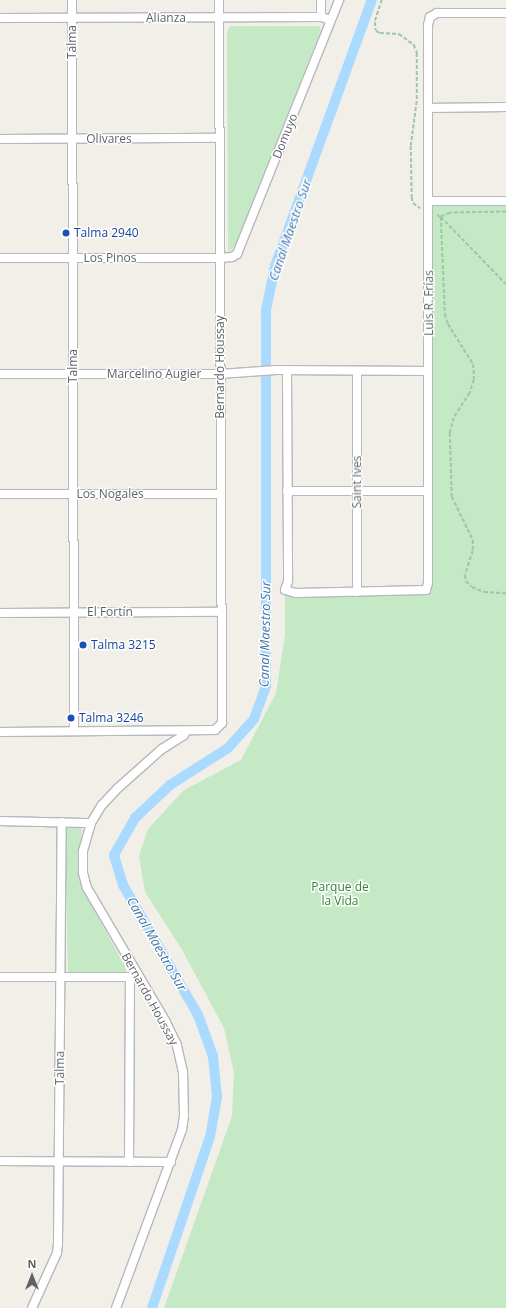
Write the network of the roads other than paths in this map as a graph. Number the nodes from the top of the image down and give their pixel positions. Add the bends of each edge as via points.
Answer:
1 (72, 0) edge
2 (219, 0) edge
3 (320, 0) edge
4 (339, 0) edge
5 (506, 13) edge
6 (321, 17) junction
7 (0, 18) edge
8 (72, 18) junction
9 (219, 18) junction
10 (331, 20) junction
11 (506, 107) edge
12 (428, 108) junction
13 (219, 138) junction
14 (0, 139) edge
15 (72, 139) junction
16 (429, 201) junction
17 (506, 201) edge
18 (0, 258) edge
19 (73, 258) junction
20 (219, 258) junction
21 (287, 371) junction
22 (357, 371) junction
23 (428, 371) junction
24 (0, 374) edge
25 (73, 374) junction
26 (220, 374) junction
27 (287, 491) junction
28 (357, 491) junction
29 (428, 491) junction
30 (0, 494) edge
31 (74, 494) junction
32 (220, 494) junction
33 (357, 592) junction
34 (74, 612) junction
35 (220, 612) junction
36 (0, 613) edge
37 (186, 730) junction
38 (0, 732) edge
39 (74, 732) junction
40 (0, 821) edge
41 (62, 822) junction
42 (91, 823) junction
43 (133, 975) junction
44 (0, 976) edge
45 (61, 977) junction
46 (0, 1161) edge
47 (60, 1162) junction
48 (129, 1162) junction
49 (171, 1162) junction
50 (32, 1308) edge
51 (116, 1308) edge

1 - 8 street, Talma
2 - 9 street, Bernardo Houssay
3 - 6 street
4 - 10 street, Domuyo
5 - 12 street, Luis R. Frías via 437,13 430,17
6 - 9 street, Alianza
6 - 10 street, Alianza
7 - 8 street, Alianza
8 - 9 street, Alianza
8 - 15 street, Talma
9 - 13 street, Bernardo Houssay
10 - 20 street, Domuyo via 237,254
11 - 12 street
12 - 16 street, Luis R. Frías
13 - 15 street, Olivares
13 - 20 street, Bernardo Houssay
14 - 15 street, Olivares
15 - 19 street, Talma
16 - 17 street
16 - 23 street, Luis R. Frías
18 - 19 street, Los Pinos
19 - 20 street, Los Pinos
19 - 25 street, Talma
20 - 26 street, Bernardo Houssay
21 - 22 street, Marcelino Augier
21 - 26 street, Marcelino Augier
21 - 27 street
22 - 23 street, Marcelino Augier
22 - 28 street, Saint Ives
23 - 29 street, Luis R. Frías
24 - 25 street, Marcelino Augier
25 - 26 street, Marcelino Augier
25 - 31 street, Talma
26 - 32 street, Bernardo Houssay
27 - 28 street
27 - 33 street via 288,581 285,590 296,593
28 - 29 street
28 - 33 street, Saint Ives
29 - 33 street, Luis R. Frías via 426,590
30 - 31 street, Los Nogales
31 - 32 street, Los Nogales
31 - 34 street, Talma
32 - 35 street, Bernardo Houssay
34 - 35 street, El Fortín
34 - 36 street, El Fortín
34 - 39 street, Talma
35 - 37 street, Bernardo Houssay via 222,723 215,730
37 - 39 street
37 - 42 street, Bernardo Houssay via 184,735 162,749 118,788 102,805
38 - 39 street
40 - 41 street
41 - 42 street
41 - 45 street, Talma
42 - 43 street, Bernardo Houssay via 83,851 84,880
43 - 45 street
43 - 48 street
43 - 49 street, Bernardo Houssay via 166,1022 178,1045 183,1072 184,1116
44 - 45 street
45 - 47 street, Talma
46 - 47 street
47 - 48 street
47 - 50 street, Talma via 57,1253
48 - 49 street
49 - 51 street, Bernardo Houssay

